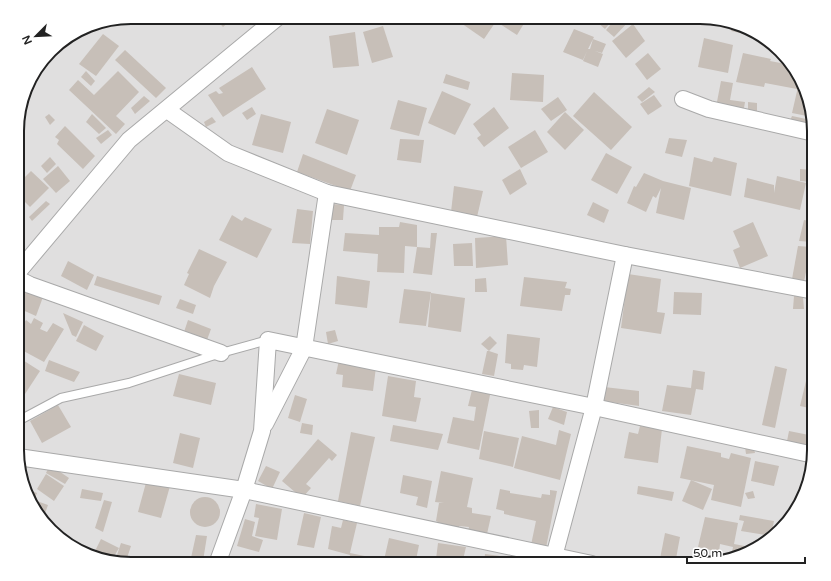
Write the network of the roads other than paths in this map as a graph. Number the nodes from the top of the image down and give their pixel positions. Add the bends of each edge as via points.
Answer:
1 (270, 24) edge
2 (683, 99) dead end
3 (167, 110) junction
4 (807, 131) edge
5 (327, 193) junction
6 (625, 255) junction
7 (24, 265) edge
8 (24, 282) edge
9 (807, 290) edge
10 (268, 340) junction
11 (304, 348) junction
12 (221, 354) junction
13 (594, 407) junction
14 (24, 418) edge
15 (262, 431) junction
16 (807, 453) edge
17 (24, 458) edge
18 (244, 490) junction
19 (220, 557) edge
20 (540, 557) edge
21 (554, 557) edge

1 - 3 street
2 - 4 street via 709,109
3 - 5 street via 228,153
3 - 7 street via 129,140
5 - 6 street
5 - 11 street
6 - 9 street
6 - 13 street
8 - 12 street
10 - 11 street
10 - 12 lane
10 - 15 street
11 - 13 street
11 - 15 street
12 - 14 lane via 129,383 61,398
13 - 16 street
13 - 21 street
15 - 18 street
17 - 18 street
18 - 19 street
18 - 20 street

